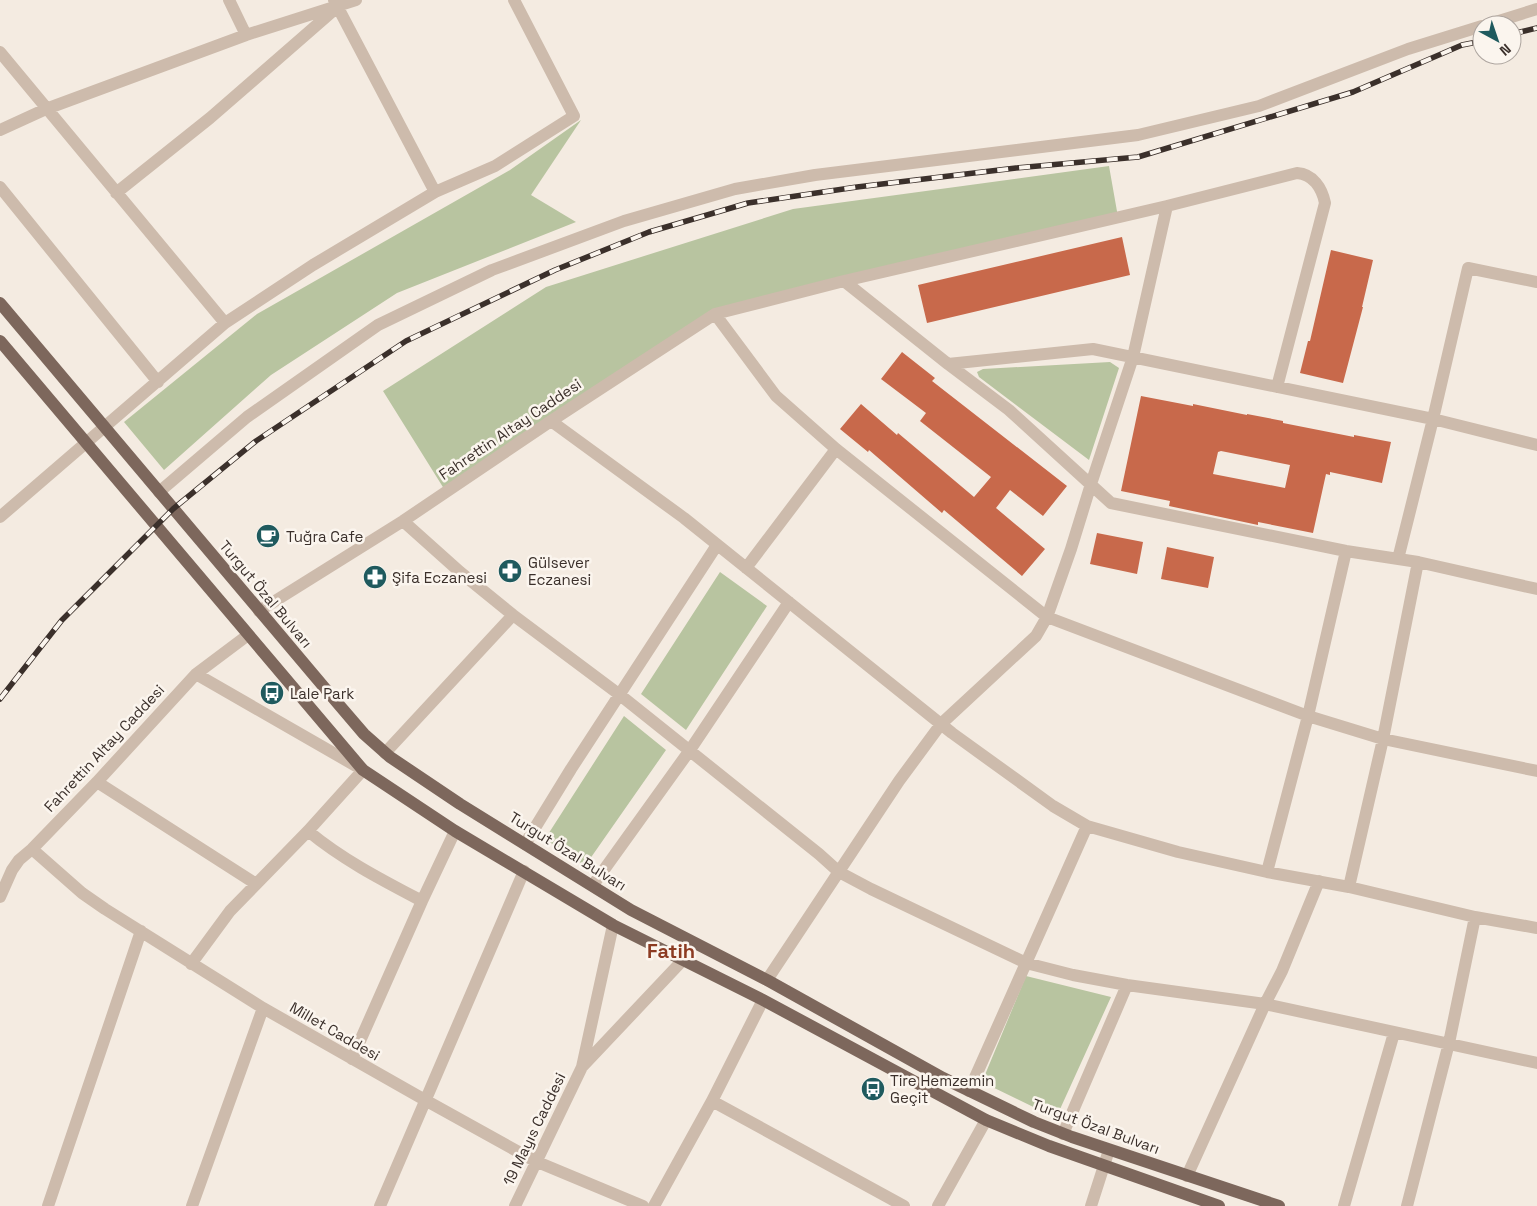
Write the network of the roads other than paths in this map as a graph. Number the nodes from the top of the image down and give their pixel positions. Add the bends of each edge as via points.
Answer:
1 (229, 0) edge
2 (356, 0) edge
3 (514, 0) edge
4 (336, 3) edge
5 (1537, 9) edge
6 (1518, 15) edge
7 (1472, 29) edge
8 (246, 35) junction
9 (0, 52) edge
10 (46, 109) junction
11 (0, 130) edge
12 (0, 187) edge
13 (435, 192) junction
14 (116, 193) junction
15 (1167, 206) junction
16 (844, 281) junction
17 (1537, 282) edge
18 (0, 303) edge
19 (715, 314) junction
20 (225, 323) junction
21 (0, 341) edge
22 (1133, 357) junction
23 (948, 364) junction
24 (158, 382) junction
25 (1277, 387) junction
26 (1433, 419) junction
27 (551, 420) junction
28 (106, 427) junction
29 (88, 443) junction
30 (1537, 445) edge
31 (836, 449) junction
32 (1091, 484) junction
33 (159, 492) junction
34 (0, 517) edge
35 (403, 521) junction
36 (717, 545) junction
37 (1346, 552) junction
38 (1398, 559) junction
39 (1418, 562) junction
40 (746, 568) junction
41 (1537, 589) edge
42 (789, 602) junction
43 (258, 611) junction
44 (513, 615) junction
45 (1047, 617) junction
46 (248, 635) junction
47 (196, 674) junction
48 (620, 695) junction
49 (1308, 716) junction
50 (941, 724) junction
51 (1383, 739) junction
52 (690, 750) junction
53 (385, 753) junction
54 (363, 770) junction
55 (1537, 771) edge
56 (97, 782) junction
57 (1087, 826) junction
58 (308, 831) junction
59 (456, 831) junction
60 (525, 844) junction
61 (32, 849) junction
62 (524, 871) junction
63 (839, 872) junction
64 (1267, 872) junction
65 (1319, 881) junction
66 (256, 884) junction
67 (593, 886) junction
68 (1349, 887) junction
69 (0, 896) edge
70 (422, 901) junction
71 (1475, 916) junction
72 (612, 925) junction
73 (1537, 928) edge
74 (141, 931) junction
75 (682, 961) junction
76 (1026, 963) junction
77 (191, 964) junction
78 (768, 980) junction
79 (1127, 985) junction
80 (762, 1000) junction
81 (1265, 1004) junction
82 (263, 1008) junction
83 (1394, 1033) junction
84 (1449, 1043) junction
85 (352, 1060) junction
86 (1537, 1063) edge
87 (582, 1067) junction
88 (969, 1091) junction
89 (425, 1100) junction
90 (712, 1101) junction
91 (986, 1120) junction
92 (1063, 1134) junction
93 (1109, 1150) junction
94 (536, 1161) junction
95 (1104, 1166) junction
96 (1187, 1176) junction
97 (48, 1206) edge
98 (192, 1206) edge
99 (380, 1206) edge
100 (515, 1206) edge
101 (643, 1206) edge
102 (654, 1206) edge
103 (904, 1206) edge
104 (938, 1206) edge
105 (1091, 1206) edge
106 (1219, 1206) edge
107 (1279, 1206) edge
108 (1344, 1206) edge
109 (1406, 1206) edge

1 - 8 street
2 - 4 street
3 - 13 street via 574,116 496,166
4 - 8 street
4 - 13 street
4 - 14 street via 210,118
5 - 6 street
7 - 33 street via 1408,48 1259,106 1138,135 815,175 735,189 624,221 492,270 378,325 247,416
8 - 10 street
9 - 10 street
10 - 11 street
10 - 14 street
12 - 24 street
13 - 20 street
14 - 20 street
15 - 16 street, Fahrettin Altay Caddesi
15 - 22 street
15 - 25 street, Fahrettin Altay Caddesi via 1297,173 1314,180 1322,190 1325,203
16 - 19 street, Fahrettin Altay Caddesi
16 - 23 street
17 - 26 street via 1468,268
18 - 28 main road, Turgut Özal Bulvarı
19 - 27 street, Fahrettin Altay Caddesi
19 - 31 street via 776,396
20 - 24 street
21 - 29 main road
22 - 23 street via 1093,349
22 - 25 street
22 - 32 street
23 - 32 street via 1009,410
24 - 28 street
25 - 26 street
26 - 30 street
26 - 38 street
27 - 35 street, Fahrettin Altay Caddesi
27 - 36 street
28 - 29 street
28 - 33 main road, Turgut Özal Bulvarı
29 - 34 street
29 - 46 main road
31 - 40 street
31 - 45 street
32 - 37 street via 1111,503
32 - 45 street
33 - 43 main road, Turgut Özal Bulvarı
35 - 43 street, Fahrettin Altay Caddesi
35 - 44 street
36 - 40 street
36 - 48 street
37 - 38 street
37 - 49 street
38 - 39 street
39 - 41 street
39 - 51 street
40 - 42 street
42 - 50 street
42 - 52 street
43 - 53 main road, Turgut Özal Bulvarı via 364,734
44 - 48 street
44 - 53 street
45 - 49 street
45 - 50 street via 1036,636
46 - 47 street, Fahrettin Altay Caddesi
46 - 54 main road
47 - 54 street
47 - 56 street, Fahrettin Altay Caddesi
48 - 52 street
48 - 60 street
49 - 51 street
49 - 64 street
50 - 57 street via 1053,806
50 - 63 street
51 - 55 street
51 - 68 street
52 - 63 street
52 - 67 street
53 - 60 main road, Turgut Özal Bulvarı
54 - 58 street
54 - 59 main road
56 - 61 street, Fahrettin Altay Caddesi
56 - 66 street
57 - 64 street via 1178,852
57 - 76 street
58 - 66 street
58 - 70 street via 354,865
59 - 62 main road
59 - 70 street
60 - 67 main road, Turgut Özal Bulvarı
61 - 69 street, Fahrettin Altay Caddesi via 12,870
61 - 74 street, Millet Caddesi via 82,893
62 - 72 main road
62 - 89 street
63 - 76 street
63 - 78 street
64 - 65 street
65 - 68 street
65 - 81 street
66 - 77 street via 230,911
67 - 78 main road, Turgut Özal Bulvarı via 631,910
68 - 71 street
70 - 85 street
71 - 73 street
71 - 84 street
72 - 75 main road
72 - 87 street
74 - 77 street, Millet Caddesi
74 - 97 street
75 - 80 main road
75 - 87 street
76 - 79 street
76 - 88 street
77 - 82 street, Millet Caddesi
78 - 88 main road, Turgut Özal Bulvarı
79 - 81 street
79 - 92 street
80 - 90 street
80 - 91 main road
81 - 83 street
81 - 96 street
82 - 85 street, Millet Caddesi
82 - 98 street
83 - 84 street
83 - 108 street
84 - 86 street
84 - 109 street
85 - 89 street, Millet Caddesi
87 - 94 street, 19 Mayıs Caddesi
88 - 92 main road, Turgut Özal Bulvarı
89 - 94 street, Millet Caddesi
89 - 99 street
90 - 102 street
90 - 103 street
91 - 95 main road
91 - 104 street
92 - 93 main road, Turgut Özal Bulvarı
93 - 95 street
93 - 96 main road, Turgut Özal Bulvarı
94 - 100 street, 19 Mayıs Caddesi
94 - 101 street, Millet Caddesi
95 - 105 street
95 - 106 main road
96 - 107 main road, Turgut Özal Bulvarı

